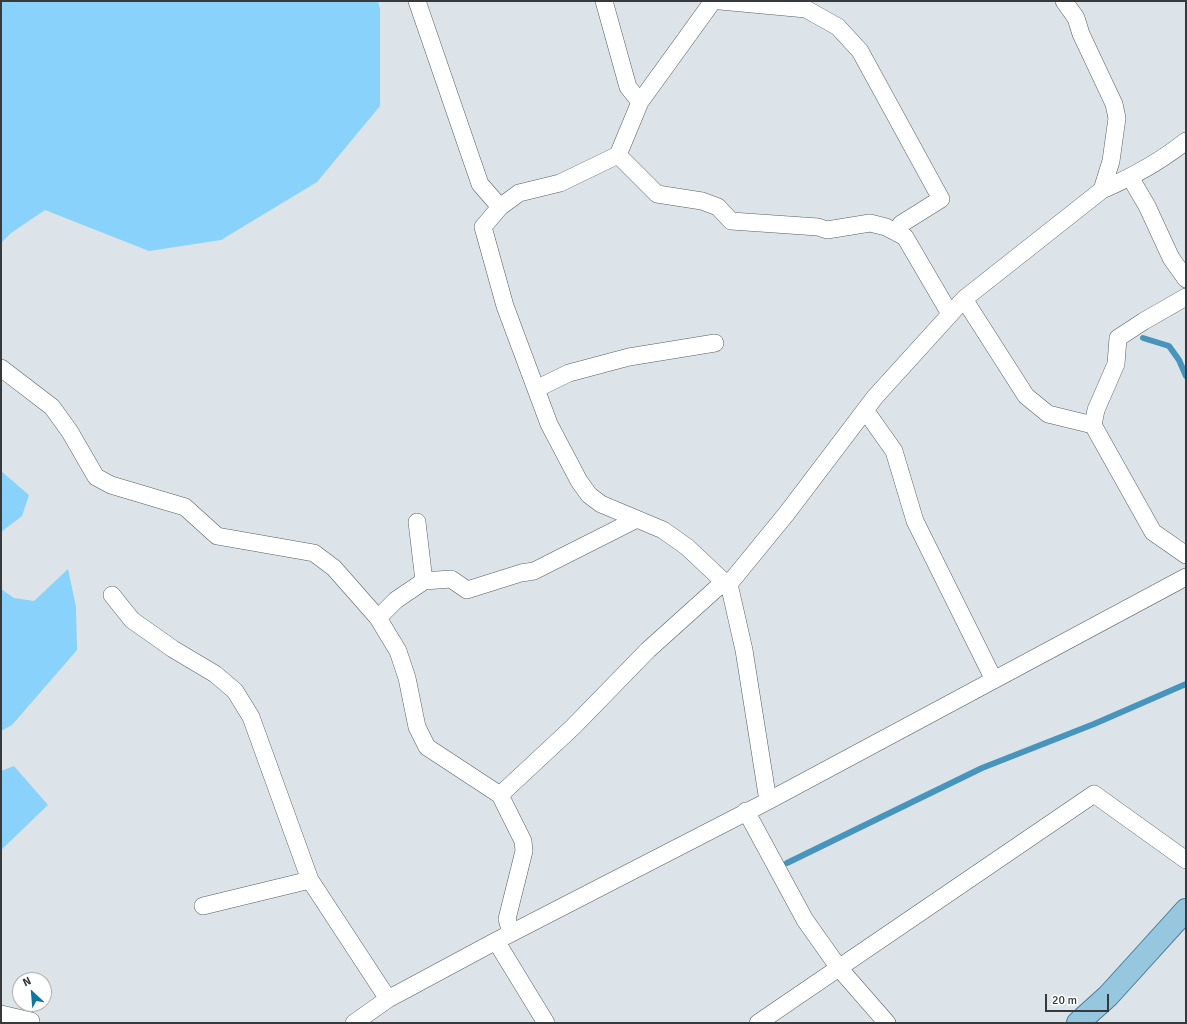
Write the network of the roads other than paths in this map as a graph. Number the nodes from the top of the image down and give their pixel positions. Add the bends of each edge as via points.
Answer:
1 (417, 1) edge
2 (604, 1) edge
3 (713, 1) edge
4 (720, 1) edge
5 (1064, 1) edge
6 (640, 102) junction
7 (1186, 141) edge
8 (618, 155) junction
9 (1130, 177) junction
10 (1102, 190) junction
11 (500, 207) junction
12 (897, 232) junction
13 (1186, 279) edge
14 (1186, 297) edge
15 (964, 299) junction
16 (950, 314) junction
17 (715, 343) dead end
18 (1, 368) edge
19 (536, 389) junction
20 (865, 410) junction
21 (1093, 425) junction
22 (637, 519) junction
23 (417, 522) dead end
24 (1186, 555) edge
25 (1186, 577) edge
26 (424, 581) junction
27 (729, 584) junction
28 (112, 595) dead end
29 (378, 618) junction
30 (994, 680) junction
31 (500, 795) junction
32 (768, 801) junction
33 (746, 812) junction
34 (1186, 860) edge
35 (310, 880) junction
36 (203, 906) dead end
37 (1186, 910) edge
38 (511, 933) junction
39 (496, 941) junction
40 (839, 968) junction
41 (388, 1000) junction
42 (1, 1014) edge
43 (31, 1023) edge
44 (354, 1023) edge
45 (546, 1023) edge
46 (758, 1023) edge
47 (887, 1023) edge
48 (1078, 1023) edge

1 - 11 street via 480,184
2 - 6 street via 628,87
3 - 6 street
4 - 12 street via 806,9 838,27 860,51 941,199 901,224
5 - 10 street via 1076,18 1114,104 1117,118 1111,161
6 - 8 street
7 - 9 street
8 - 11 street via 560,183 519,193
8 - 12 street via 657,194 702,201 718,207 731,222 818,227 827,230 870,222
9 - 10 street
9 - 13 street via 1147,206 1171,258
10 - 15 street
11 - 19 street via 483,227 506,306
12 - 16 street via 905,237
14 - 21 street via 1118,338 1116,364 1096,410
15 - 16 street
15 - 21 street via 1026,396 1048,414
16 - 20 street
17 - 19 street via 629,358 569,373
18 - 29 street via 52,407 96,477 111,485 185,507 217,536 314,553 334,568
19 - 22 street via 549,424 578,481 589,495 601,504
20 - 27 street
20 - 30 street via 894,451 915,521
21 - 24 street via 1153,532
22 - 26 street via 534,572 521,573 467,590 451,579
22 - 27 street via 663,530 687,547
23 - 26 street
25 - 30 street
26 - 29 street via 396,600
27 - 31 street via 718,587 648,650 573,728
27 - 32 street via 744,650
28 - 35 street via 132,620 215,674 234,691 250,717
29 - 31 street via 398,651 407,678 417,727 427,747
30 - 32 street
31 - 38 street via 523,841 524,851 507,920
32 - 33 street
33 - 38 street
33 - 40 street via 805,920
34 - 40 street via 1094,794
35 - 36 street
35 - 41 street
37 - 48 main road via 1108,996
38 - 39 street
39 - 41 street
39 - 45 street
40 - 46 street
40 - 47 street
41 - 44 street
42 - 43 street

